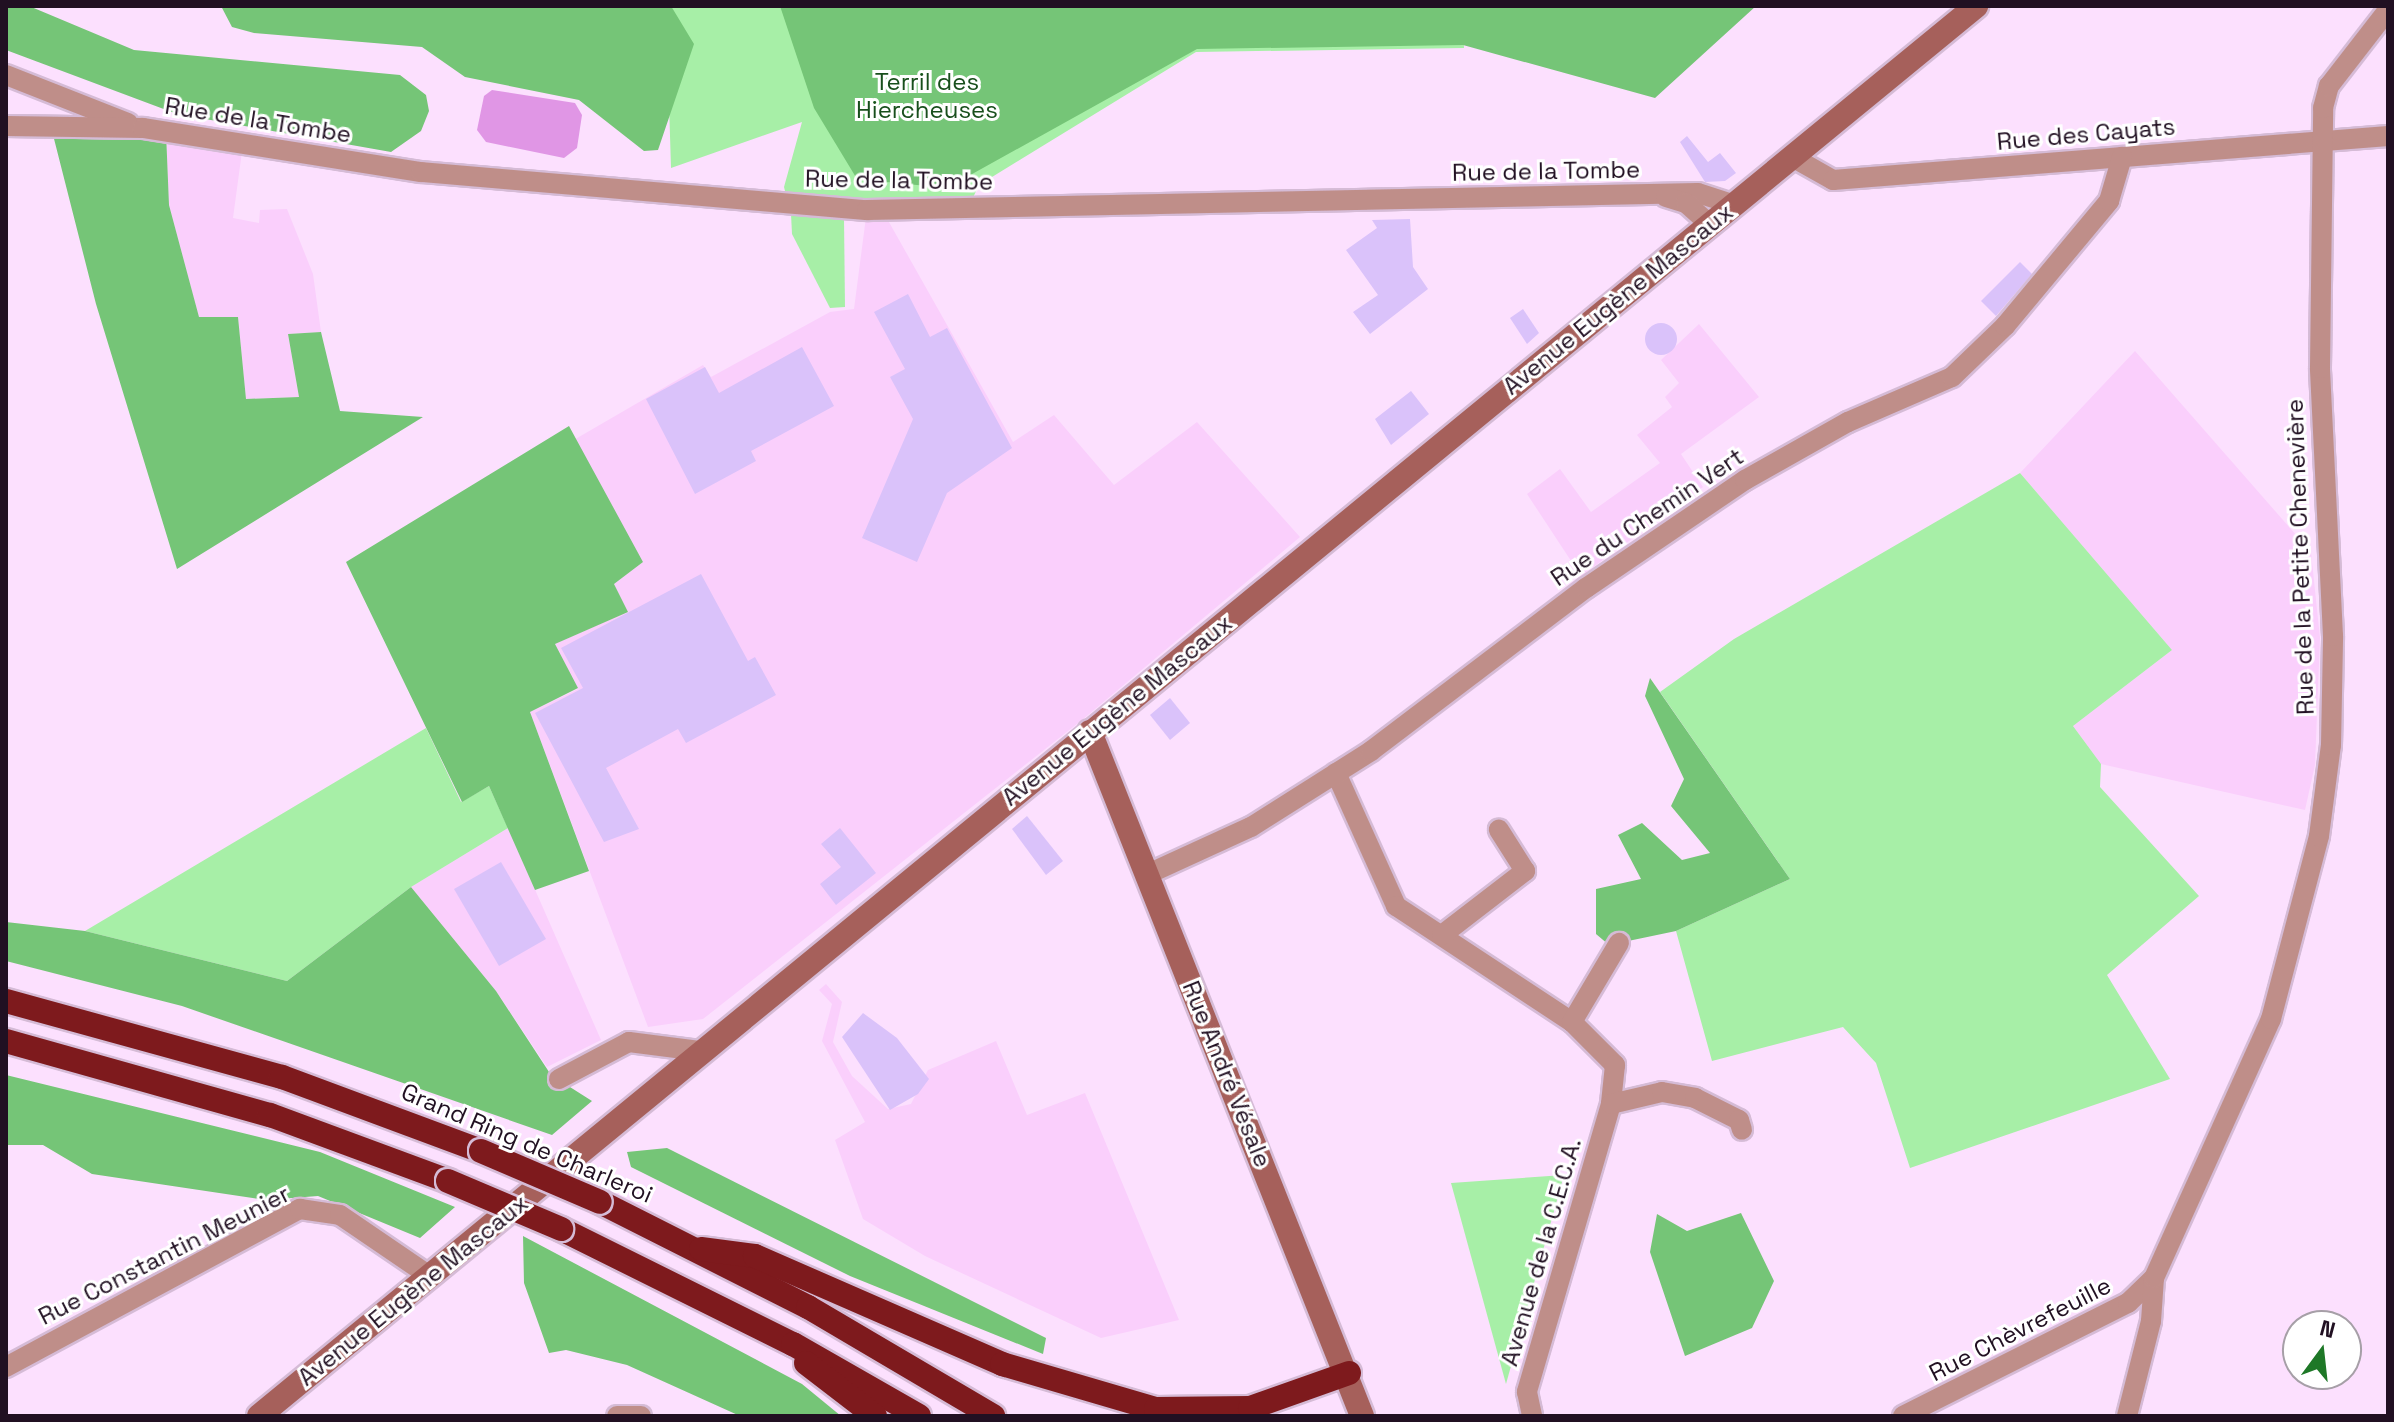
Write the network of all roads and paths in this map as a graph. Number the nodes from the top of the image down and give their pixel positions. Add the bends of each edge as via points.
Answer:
1 (1976, 6) edge
2 (2388, 10) edge
3 (6, 75) edge
4 (6, 126) edge
5 (143, 128) junction
6 (2388, 136) edge
7 (2325, 141) junction
8 (2122, 157) junction
9 (1794, 158) junction
10 (1659, 195) junction
11 (1734, 205) junction
12 (1709, 224) junction
13 (1090, 732) junction
14 (1336, 773) junction
15 (1499, 830) dead end
16 (1146, 875) junction
17 (1442, 935) junction
18 (1619, 943) dead end
19 (6, 1001) edge
20 (1572, 1022) junction
21 (6, 1041) edge
22 (699, 1051) junction
23 (559, 1079) dead end
24 (1611, 1104) junction
25 (1742, 1130) dead end
26 (701, 1249) junction
27 (428, 1275) junction
28 (2154, 1278) junction
29 (793, 1344) junction
30 (6, 1367) edge
31 (1349, 1373) junction
32 (259, 1416) edge
33 (617, 1416) edge
34 (641, 1416) edge
35 (875, 1416) edge
36 (919, 1416) edge
37 (993, 1416) edge
38 (1362, 1416) edge
39 (1532, 1416) edge
40 (1903, 1416) edge
41 (2127, 1416) edge

1 - 9 main road, Avenue Eugène Mascaux
2 - 7 street, Rue de la Petite Chenevière via 2329,86
3 - 5 street, Rue de la Tombe
4 - 5 street, Rue de la Tombe
5 - 10 street, Rue de la Tombe via 421,172 867,210
6 - 7 street, Rue des Cayats
7 - 8 street, Rue des Cayats
7 - 28 street, Rue de la Petite Chenevière via 2320,368 2333,636 2331,745 2319,836 2271,1019
8 - 9 street, Rue des Cayats via 1833,180
8 - 14 street, Rue du Chemin Vert via 2109,201 2005,326 1952,377 1848,422 1745,480 1597,580
9 - 11 main road, Avenue Eugène Mascaux
10 - 11 street, Rue de la Tombe via 1698,193
10 - 12 street, Rue de la Tombe via 1686,203
11 - 12 main road, Avenue Eugène Mascaux
12 - 13 main road, Avenue Eugène Mascaux
13 - 16 main road, Rue André Vésale
13 - 22 main road, Avenue Eugène Mascaux
14 - 16 street, Rue du Chemin Vert via 1251,827
14 - 17 street, Avenue de la C.E.C.A. via 1396,906
15 - 17 street via 1525,871
16 - 31 main road, Rue André Vésale
17 - 20 street, Avenue de la C.E.C.A.
18 - 20 street
19 - 26 highway, Grand Ring de Charleroi, bridge via 282,1077 481,1151
20 - 24 street, Avenue de la C.E.C.A. via 1615,1065
21 - 29 highway, bridge via 270,1115 448,1181 561,1229
22 - 23 street via 629,1042
22 - 27 main road, Avenue Eugène Mascaux via 488,1232
24 - 25 street via 1662,1092 1695,1098 1721,1107
24 - 39 street, Avenue de la C.E.C.A. via 1527,1392
26 - 31 highway via 755,1256 1002,1364 1156,1409 1250,1408
26 - 37 highway, Grand Ring de Charleroi
27 - 30 street, Rue Constantin Meunier via 340,1215 300,1209
27 - 32 main road, Avenue Eugène Mascaux
28 - 40 street, Rue Chèvrefeuille via 2128,1303
28 - 41 street, Rue de la Petite Chenevière via 2151,1321
29 - 35 highway via 812,1372
29 - 36 highway
31 - 38 main road, Rue André Vésale
33 - 34 street

